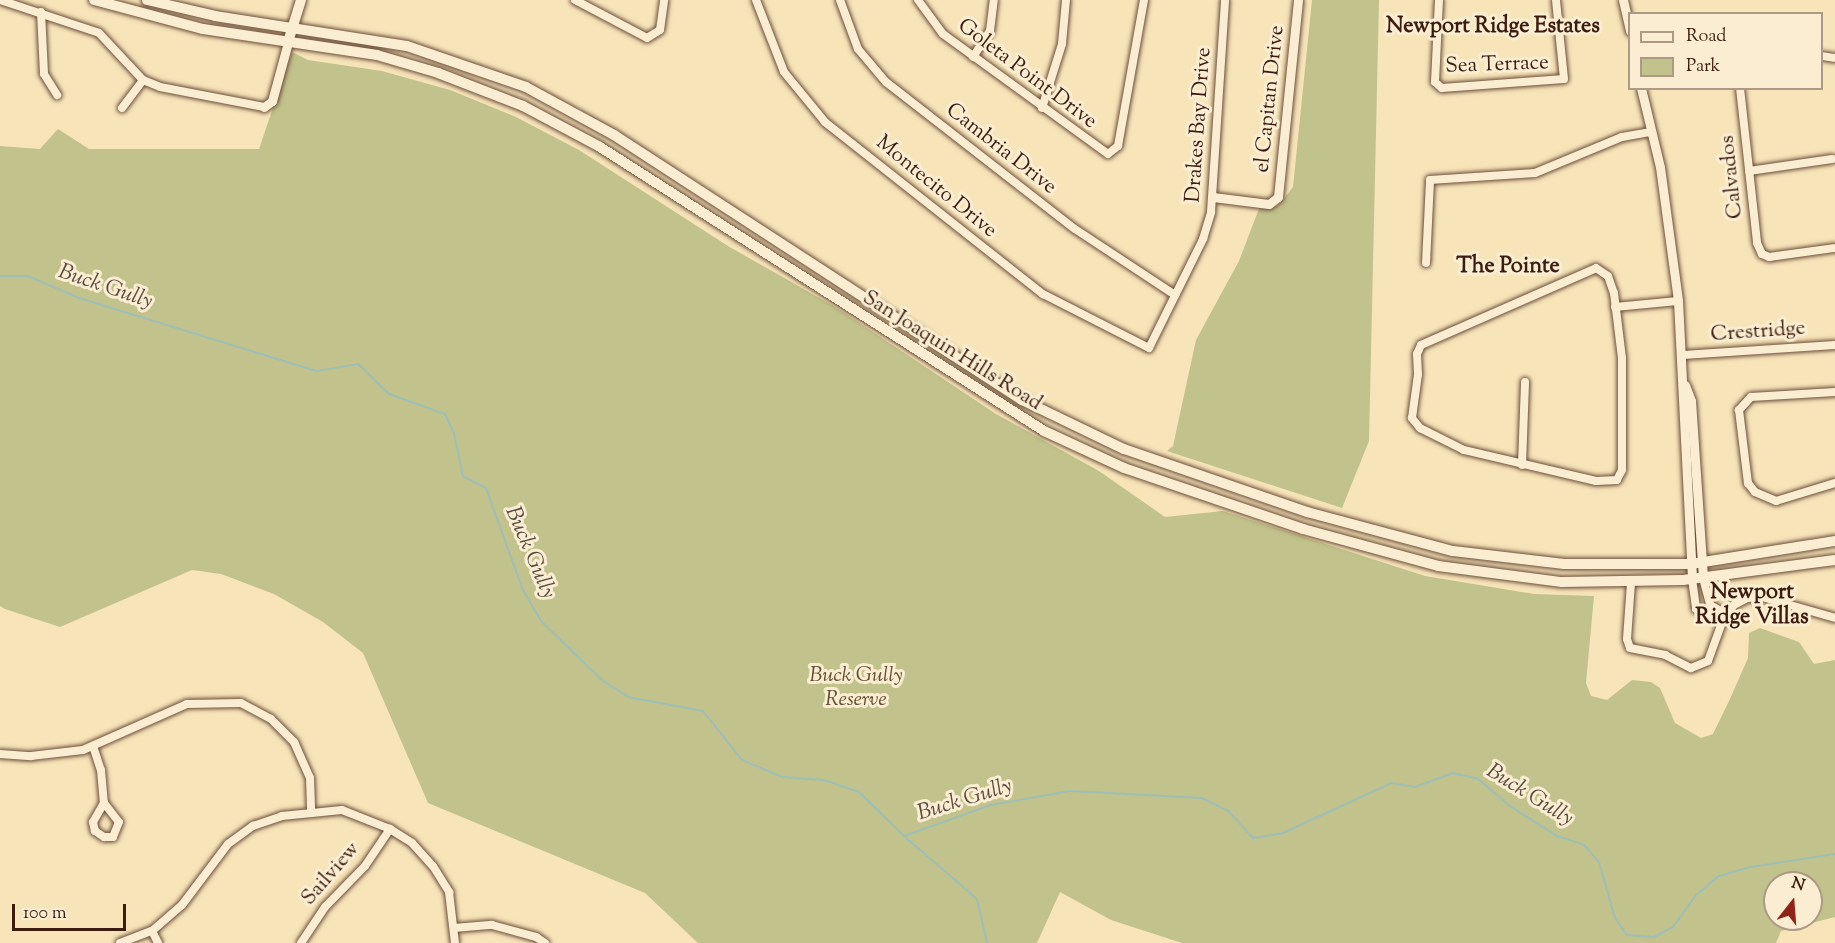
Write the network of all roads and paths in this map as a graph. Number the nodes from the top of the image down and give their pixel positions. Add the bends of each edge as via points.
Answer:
1 (0, 0) edge
2 (94, 0) edge
3 (147, 0) edge
4 (301, 0) edge
5 (575, 0) edge
6 (664, 0) edge
7 (756, 0) edge
8 (840, 0) edge
9 (918, 0) edge
10 (994, 0) edge
11 (1066, 0) edge
12 (1144, 0) edge
13 (1225, 0) edge
14 (1298, 0) edge
15 (1439, 0) edge
16 (1556, 0) edge
17 (1623, 0) edge
18 (41, 12) junction
19 (293, 26) junction
20 (1628, 26) edge
21 (288, 42) junction
22 (973, 57) junction
23 (142, 80) junction
24 (1641, 90) edge
25 (1740, 90) edge
26 (57, 95) dead end
27 (264, 107) joint
28 (122, 108) dead end
29 (1042, 108) junction
30 (1650, 132) junction
31 (1832, 159) dead end
32 (1749, 171) junction
33 (1214, 197) junction
34 (1835, 248) edge
35 (1426, 263) dead end
36 (1175, 295) junction
37 (1678, 301) junction
38 (1616, 307) junction
39 (1835, 345) edge
40 (1149, 348) joint
41 (1683, 355) junction
42 (1525, 382) dead end
43 (1835, 392) edge
44 (1522, 465) junction
45 (1835, 483) edge
46 (1835, 540) edge
47 (1835, 560) edge
48 (1696, 563) junction
49 (1698, 579) junction
50 (1631, 583) junction
51 (1725, 617) junction
52 (1835, 618) edge
53 (93, 746) junction
54 (0, 754) edge
55 (104, 803) dead end
56 (311, 811) junction
57 (390, 829) junction
58 (454, 928) junction
59 (152, 931) junction
60 (120, 943) edge
61 (158, 943) edge
62 (301, 943) edge
63 (455, 943) edge
64 (545, 943) edge

1 - 18 street
2 - 21 main road, San Joaquin Hills Road via 203,29
3 - 19 main road, San Joaquin Hills Road via 215,16
4 - 19 main road
5 - 6 street via 640,35 655,36
7 - 40 street, Montecito Drive via 784,72 825,122 1043,294
8 - 36 street, Cambria Drive via 858,49 886,82 1075,229
9 - 22 street, Goleta Point Drive via 936,28
10 - 22 street via 990,31
11 - 29 street via 1062,44
12 - 29 street, Goleta Point Drive via 1114,152 1102,152
13 - 33 street, Drakes Bay Drive
14 - 33 street, el Capitan Drive via 1275,201
15 - 16 street, Sea Terrace via 1435,82 1443,88 1564,79
17 - 20 street
18 - 23 street via 99,33
18 - 26 street via 44,74
19 - 21 main road
19 - 48 main road, San Joaquin Hills Road via 407,46 526,87 614,135 1022,400 1124,449 1367,531 1453,551 1564,564
21 - 27 street via 272,101
21 - 50 main road, San Joaquin Hills Road via 377,55 438,73 523,106 600,147 989,399 1109,462 1303,529 1438,566 1562,582
22 - 29 street, Goleta Point Drive
23 - 27 street via 178,92
23 - 28 street
24 - 30 street
25 - 32 street, Calvados
30 - 35 street via 1622,137 1535,173 1430,180
30 - 37 street via 1660,167
31 - 32 street
32 - 34 street, Calvados via 1757,243 1762,254 1769,257
33 - 36 street, Drakes Bay Drive via 1203,238
36 - 40 street, Drakes Bay Drive
37 - 38 street
37 - 41 street
38 - 44 street via 1622,358 1620,475 1607,482
38 - 44 street via 1608,276 1596,268 1421,345 1412,418 1420,428 1464,450
39 - 41 street, Crestridge
41 - 48 street via 1681,400
42 - 44 street
43 - 45 street via 1751,397 1739,410 1748,483 1755,492 1776,501
46 - 48 main road, San Joaquin Hills Road
47 - 49 main road, San Joaquin Hills Road
48 - 49 street
49 - 50 main road, San Joaquin Hills Road
49 - 51 street via 1710,605
49 - 51 street via 1696,609
50 - 51 street via 1627,639 1634,650 1665,655 1686,667 1698,667 1711,656
51 - 52 street via 1740,601 1762,597
53 - 54 street via 31,756
53 - 55 street via 101,770
53 - 56 street via 187,704 241,703 272,719 294,742 310,778
56 - 57 street via 342,810
56 - 59 street via 253,826 228,843 182,905
57 - 58 street via 412,843 433,866 449,892
57 - 62 street, Sailview via 365,866 325,907
58 - 63 street
58 - 64 street via 492,925
59 - 60 street
59 - 61 street

